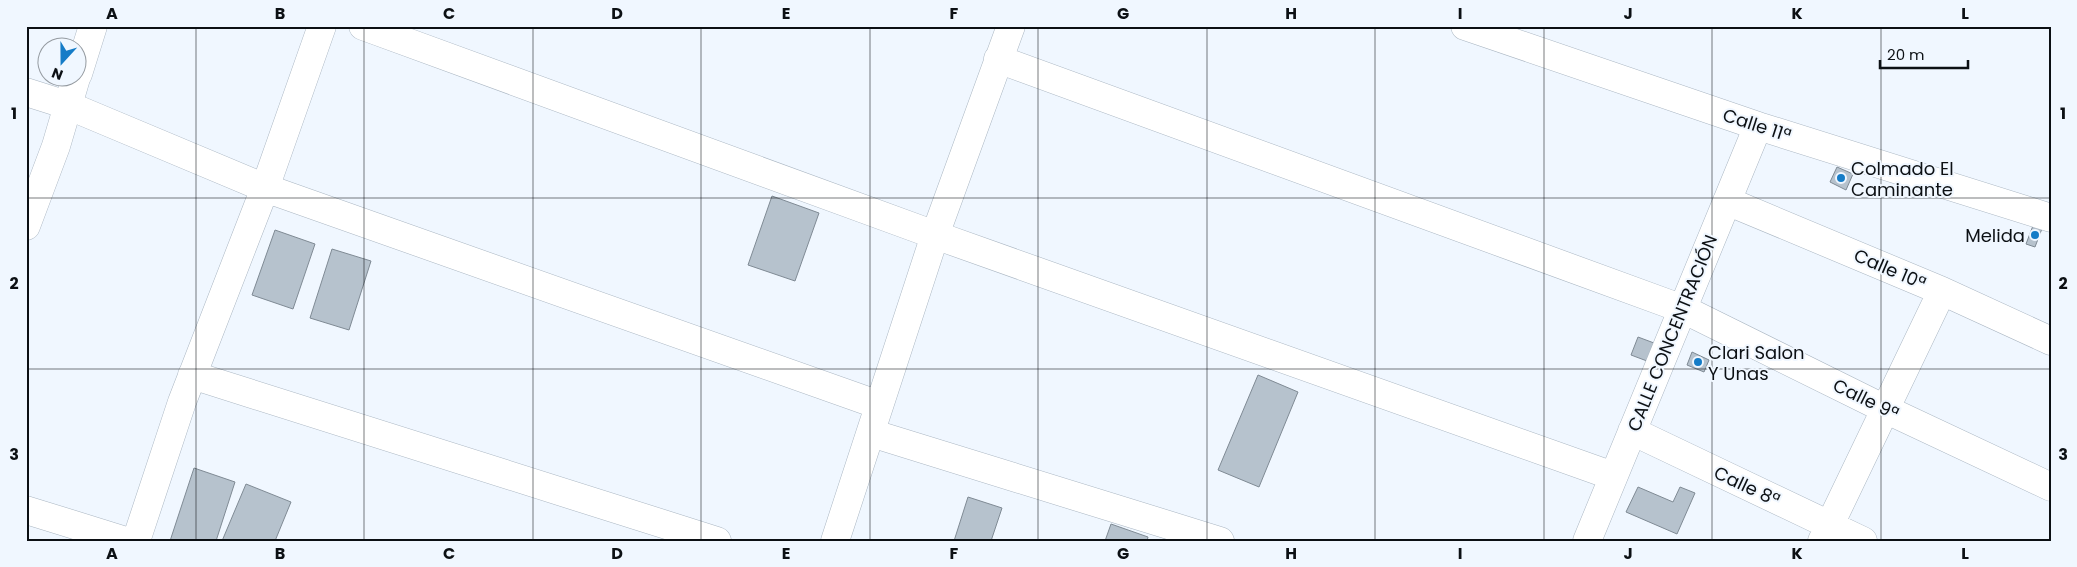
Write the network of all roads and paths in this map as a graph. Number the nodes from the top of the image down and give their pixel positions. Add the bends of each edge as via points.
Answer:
1 (93, 26) edge
2 (322, 26) edge
3 (363, 26) edge
4 (1011, 26) edge
5 (1465, 26) edge
6 (88, 42) edge
7 (998, 59) junction
8 (73, 88) edge
9 (26, 92) edge
10 (67, 106) junction
11 (1758, 126) junction
12 (265, 188) junction
13 (1727, 201) junction
14 (2051, 218) edge
15 (26, 226) edge
16 (935, 235) junction
17 (1942, 290) junction
18 (1683, 309) junction
19 (2051, 341) edge
20 (192, 375) junction
21 (879, 405) junction
22 (1885, 409) junction
23 (1632, 431) junction
24 (871, 433) junction
25 (1613, 476) junction
26 (2051, 487) edge
27 (26, 510) edge
28 (1826, 533) edge
29 (126, 541) edge
30 (136, 541) edge
31 (717, 541) edge
32 (835, 541) edge
33 (1220, 541) edge
34 (1587, 541) edge
35 (1862, 541) edge

1 - 6 street
2 - 12 street
3 - 16 street
4 - 7 street
5 - 11 street, Calle 11ª
7 - 16 street
7 - 18 street, Calle 9ª
8 - 10 street
9 - 10 street
10 - 12 street
10 - 15 street via 56,146
11 - 13 street, CALLE CONCENTRACIÓN
11 - 14 street, Calle 11ª
12 - 20 street
12 - 21 street
13 - 17 street, Calle 10ª
13 - 18 street, CALLE CONCENTRACIÓN
16 - 21 street
16 - 25 street
17 - 19 street, Calle 10ª
17 - 22 street
18 - 22 street, Calle 9ª
18 - 23 street, CALLE CONCENTRACIÓN
20 - 30 street
20 - 31 street
21 - 24 street
22 - 26 street, Calle 9ª
22 - 28 street
23 - 25 street, CALLE CONCENTRACIÓN
23 - 28 street, Calle 8ª
24 - 32 street
24 - 33 street
25 - 34 street, CALLE CONCENTRACIÓN
27 - 29 street
28 - 35 street, Calle 8ª

